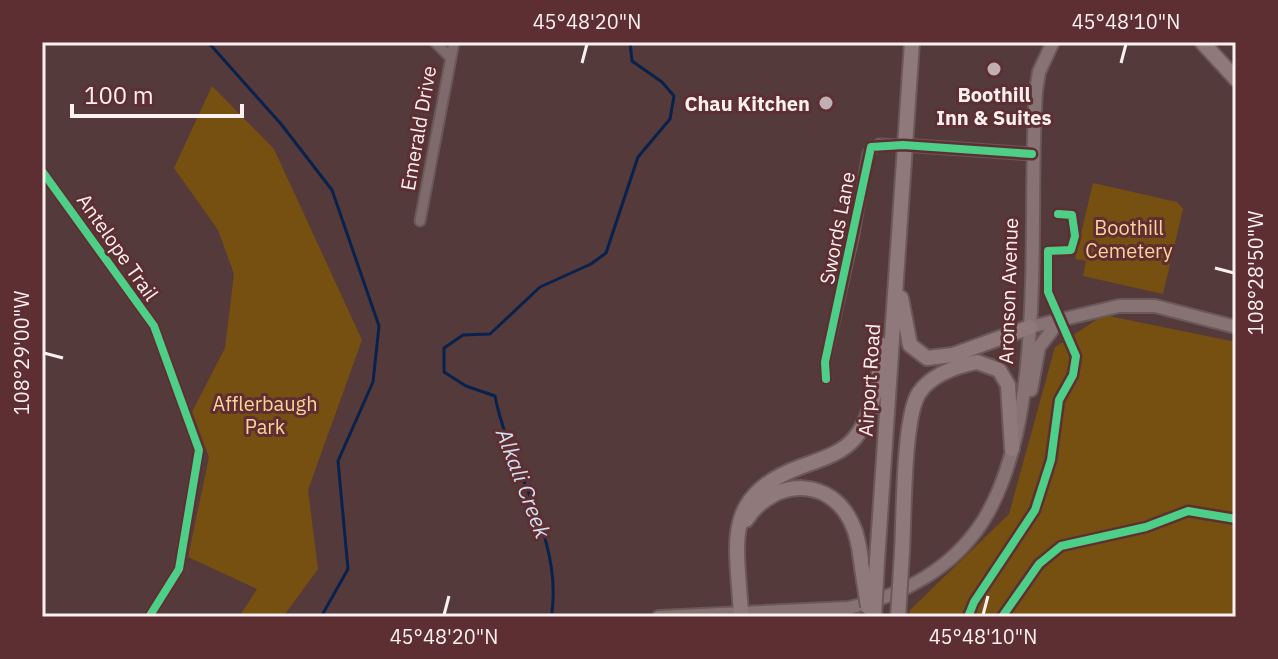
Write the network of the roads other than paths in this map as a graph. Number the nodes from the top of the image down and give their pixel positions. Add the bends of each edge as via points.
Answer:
1 (435, 42) edge
2 (454, 42) edge
3 (912, 42) edge
4 (1053, 42) edge
5 (1202, 42) edge
6 (450, 57) junction
7 (1236, 79) edge
8 (903, 145) junction
9 (1032, 154) junction
10 (42, 171) edge
11 (420, 221) dead end
12 (896, 266) junction
13 (894, 311) junction
14 (1059, 321) junction
15 (1030, 327) junction
16 (1236, 327) edge
17 (826, 379) dead end
18 (1012, 449) junction
19 (738, 534) junction
20 (741, 615) edge
21 (149, 617) edge
22 (659, 617) edge
23 (872, 617) edge
24 (898, 617) edge

1 - 6 street
2 - 6 street, Emerald Drive
3 - 8 highway, Airport Road
4 - 9 main road, Aronson Avenue via 1039,72
5 - 7 highway
6 - 11 street, Emerald Drive
8 - 9 street, Swords Lane
8 - 12 highway, Airport Road
8 - 17 street, Swords Lane via 879,144 868,153 825,362
9 - 15 main road, Aronson Avenue
10 - 21 street, Antelope Trail via 154,326 199,450 179,569
12 - 13 highway, Airport Road
12 - 15 highway via 906,330 919,355 953,355
13 - 19 highway via 869,409 855,438 841,450 770,479 755,491 743,508
13 - 23 highway, Airport Road, bridge
14 - 15 main road
14 - 16 main road via 1091,310 1155,306
14 - 18 main road via 1039,347
15 - 18 main road, Aronson Avenue
18 - 20 main road, Aronson Avenue via 983,521 932,574 879,601 849,608
18 - 24 highway, bridge via 1008,385 999,370 977,362 929,382 917,396 910,427
19 - 20 highway
19 - 23 highway, bridge via 770,495 792,487 813,488 834,498 855,531
20 - 22 main road, Aronson Avenue

